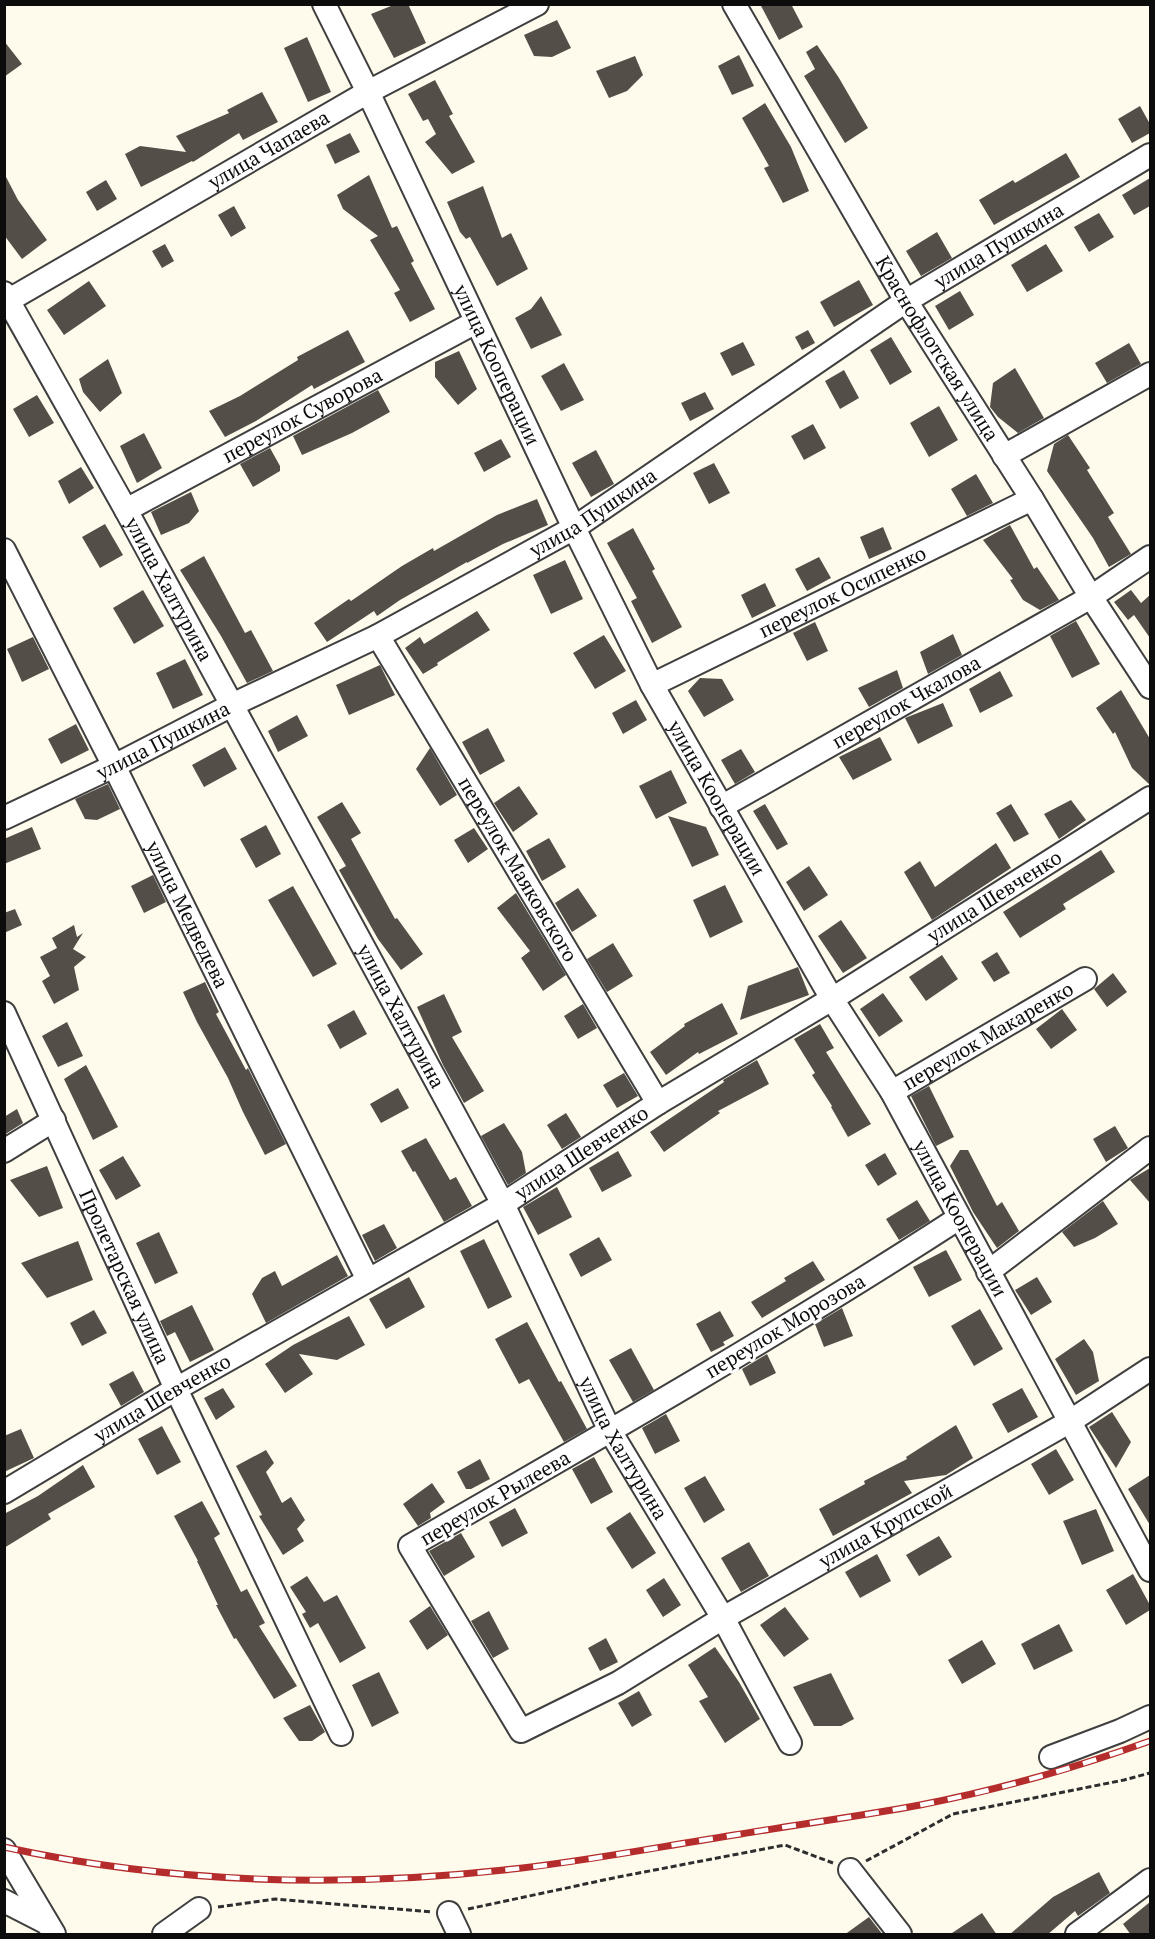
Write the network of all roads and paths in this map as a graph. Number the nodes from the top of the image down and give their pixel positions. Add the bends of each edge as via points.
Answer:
1 (324, 4) edge
2 (537, 4) edge
3 (734, 4) edge
4 (368, 92) junction
5 (1150, 154) edge
6 (6, 298) edge
7 (906, 301) junction
8 (476, 322) junction
9 (1150, 374) edge
10 (1004, 456) junction
11 (1032, 499) junction
12 (126, 510) junction
13 (574, 528) junction
14 (4, 550) edge
15 (1150, 556) edge
16 (1091, 597) junction
17 (378, 636) junction
18 (652, 685) junction
19 (1150, 687) edge
20 (232, 705) junction
21 (114, 766) junction
22 (1150, 798) edge
23 (721, 807) junction
24 (4, 818) edge
25 (1084, 979) dead end
26 (832, 999) junction
27 (4, 1013) edge
28 (892, 1092) junction
29 (658, 1103) junction
30 (54, 1120) junction
31 (1150, 1148) edge
32 (4, 1151) edge
33 (503, 1204) junction
34 (959, 1218) junction
35 (988, 1272) junction
36 (368, 1280) junction
37 (1150, 1369) edge
38 (176, 1389) junction
39 (1069, 1422) junction
40 (610, 1431) junction
41 (4, 1492) edge
42 (1150, 1570) edge
43 (723, 1618) junction
44 (1150, 1717) edge
45 (521, 1731) joint
46 (341, 1734) dead end
47 (790, 1743) dead end
48 (1051, 1757) dead end
49 (1150, 1773) edge
50 (4, 1850) edge
51 (850, 1870) junction
52 (1150, 1880) edge
53 (4, 1901) edge
54 (199, 1909) joint
55 (449, 1913) junction
56 (50, 1929) edge
57 (164, 1935) edge
58 (459, 1935) edge
59 (900, 1935) edge
60 (1077, 1935) edge

1 - 4 street, улица Кооперации
2 - 4 street, улица Чапаева
3 - 7 street, Краснофлотская улица
4 - 6 street, улица Чапаева
4 - 8 street, улица Кооперации
5 - 7 street, улица Пушкина
6 - 12 street, улица Халтурина
7 - 10 street, Краснофлотская улица
7 - 13 street, улица Пушкина
8 - 12 street, переулок Суворова
8 - 13 street, улица Кооперации
9 - 10 street
10 - 11 street, Краснофлотская улица
11 - 16 street, Краснофлотская улица
11 - 18 street, переулок Осипенко
12 - 20 street, улица Халтурина
13 - 17 street, улица Пушкина
13 - 18 street, улица Кооперации
14 - 21 street, улица Медведева
15 - 16 street, переулок Чкалова
16 - 19 street, Краснофлотская улица
16 - 23 street, переулок Чкалова
17 - 20 street, улица Пушкина
17 - 29 street, переулок Маяковского
18 - 23 street, улица Кооперации
20 - 21 street, улица Пушкина
20 - 33 street, улица Халтурина
21 - 24 street, улица Пушкина
21 - 36 street, улица Медведева
22 - 26 street, улица Шевченко
23 - 26 street, улица Кооперации
25 - 28 street, переулок Макаренко
26 - 28 street, улица Кооперации
26 - 29 street, улица Шевченко
27 - 30 street, Пролетарская улица
28 - 34 street, улица Кооперации
29 - 33 street, улица Шевченко
30 - 32 street
30 - 38 street, Пролетарская улица
31 - 35 street
33 - 36 street, улица Шевченко
33 - 40 street, улица Халтурина
34 - 35 street, улица Кооперации
34 - 40 street, переулок Морозова
35 - 39 street, улица Кооперации
36 - 38 street, улица Шевченко
37 - 39 street, улица Крупской
38 - 41 street, улица Шевченко
38 - 46 street, Пролетарская улица
39 - 42 street, улица Кооперации
39 - 43 street, улица Крупской
40 - 43 street, улица Халтурина
40 - 45 street, переулок Рылеева via 410,1546
43 - 45 street, улица Крупской via 618,1683
43 - 47 street, улица Халтурина
44 - 48 street
49 - 51 path via 953,1814
50 - 56 street
51 - 55 path via 785,1845
51 - 59 street
52 - 60 street
53 - 56 street
54 - 55 path via 276,1899
54 - 57 street
55 - 58 street

